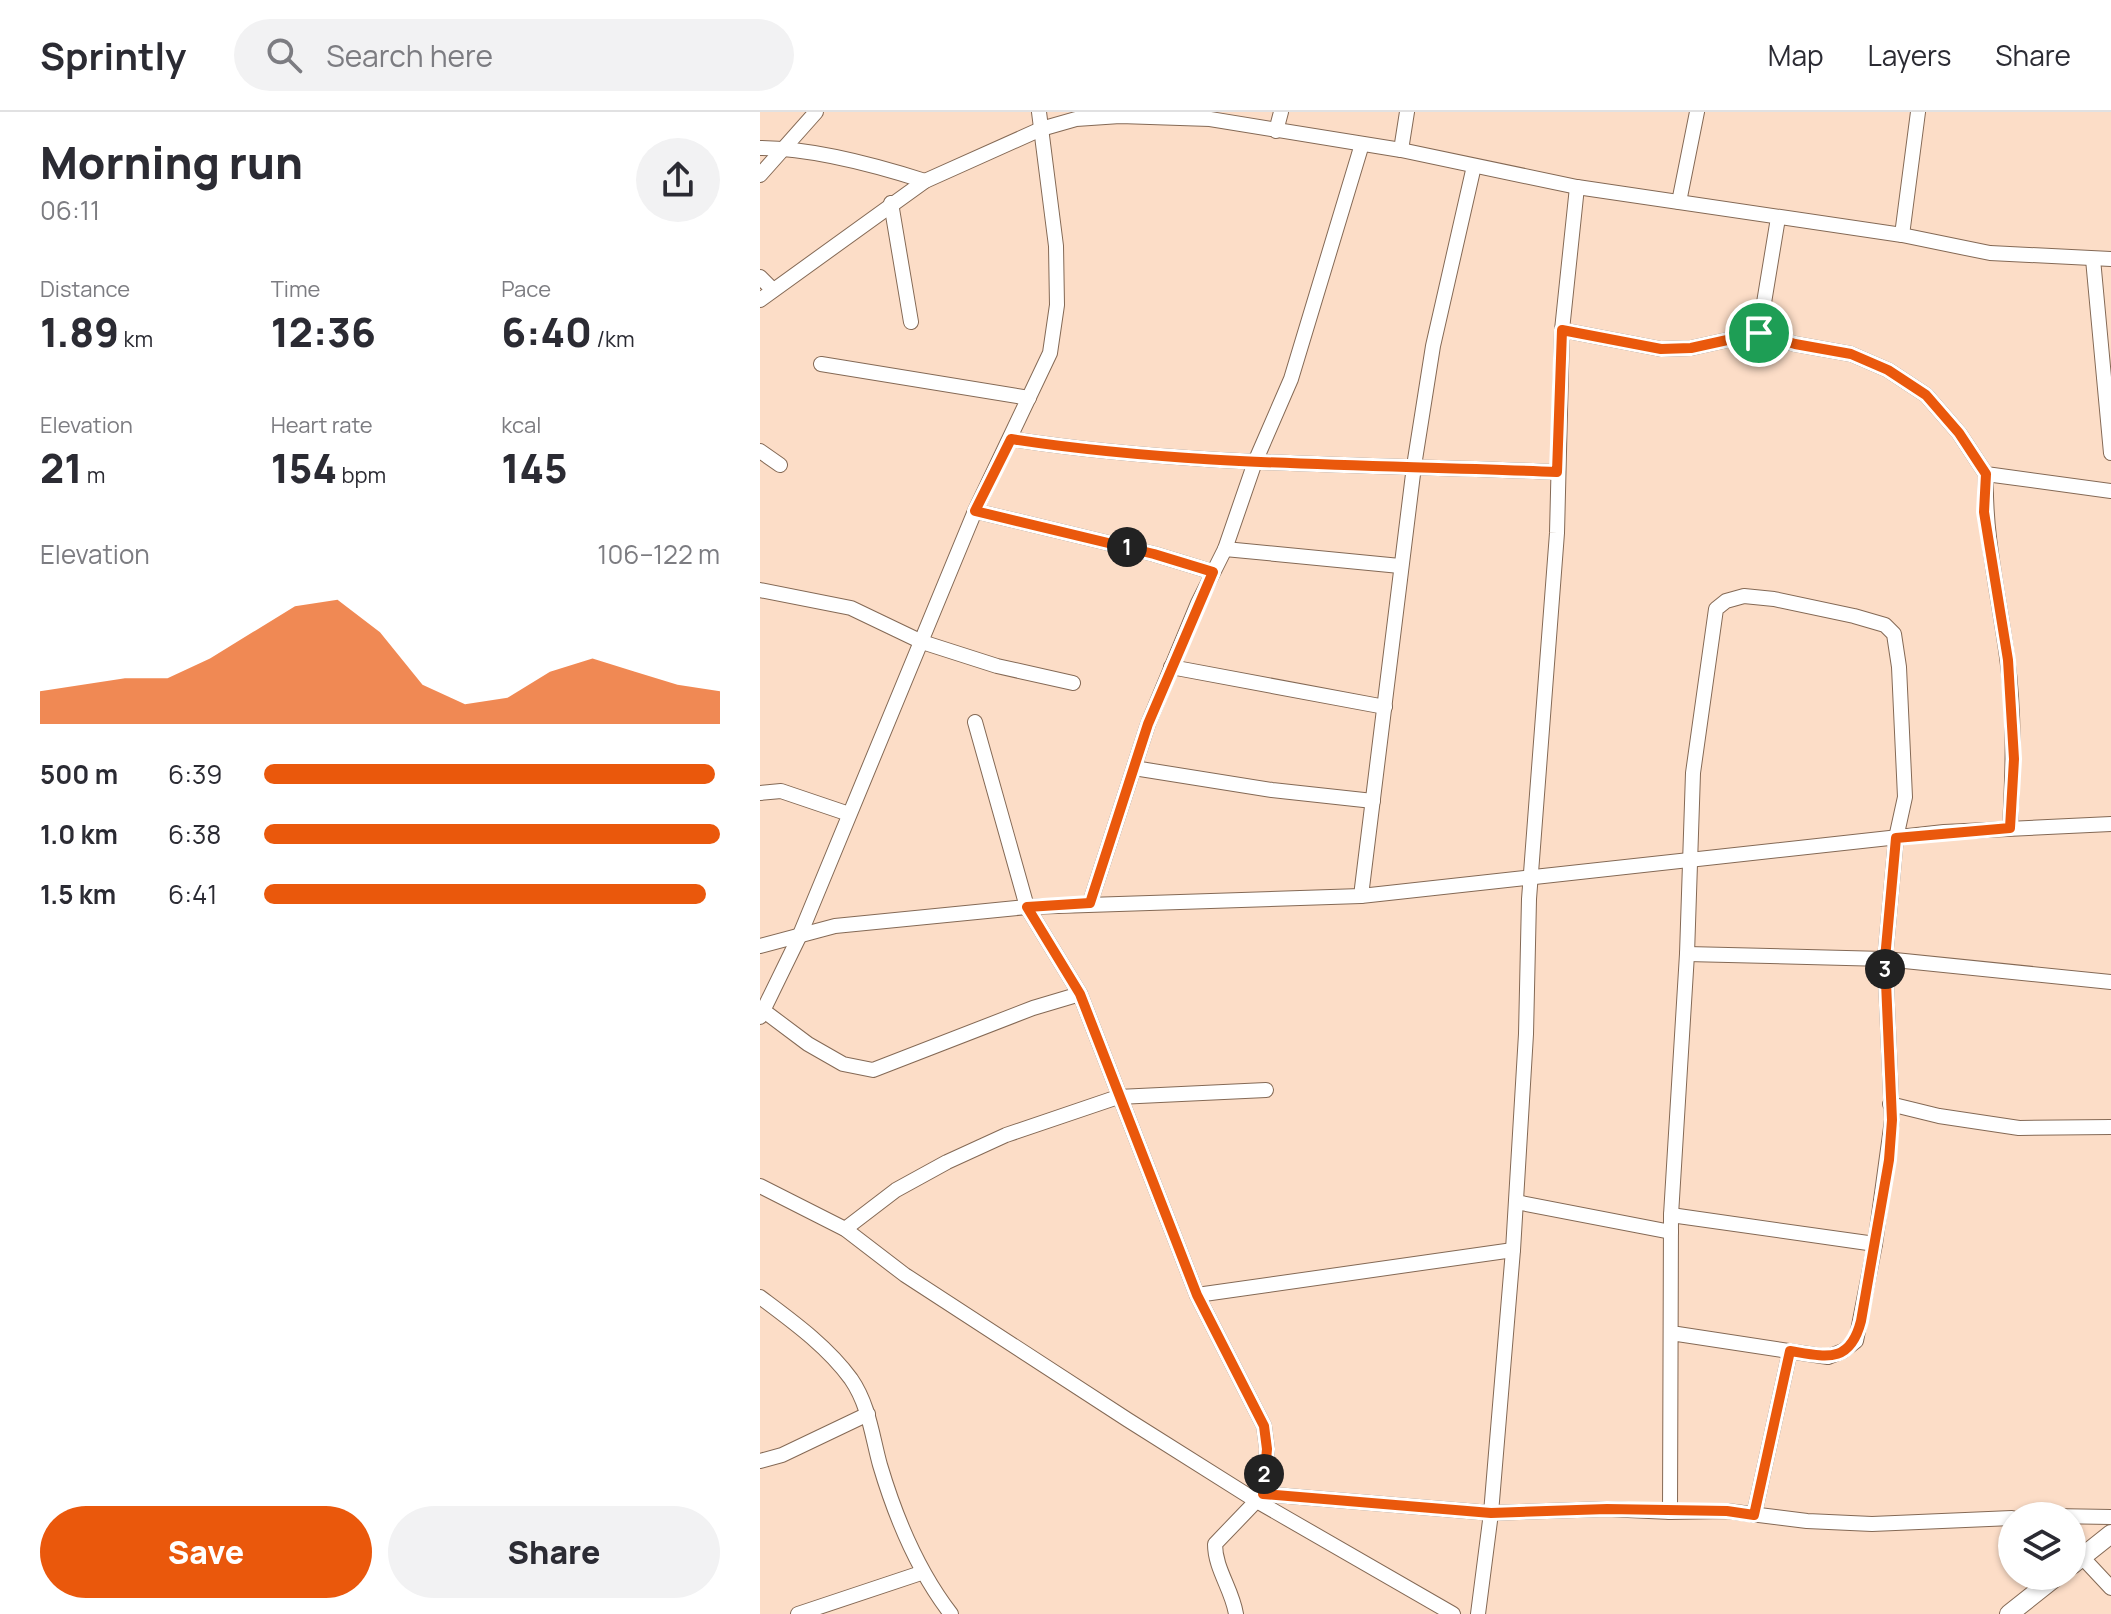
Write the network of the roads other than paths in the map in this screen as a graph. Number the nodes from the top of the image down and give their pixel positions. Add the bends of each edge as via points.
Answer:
1 (816, 112) edge
2 (1039, 112) edge
3 (1281, 112) edge
4 (1407, 112) edge
5 (1697, 112) edge
6 (1934, 112) edge
7 (1918, 115) edge
8 (1041, 129) junction
9 (1276, 131) junction
10 (1362, 144) junction
11 (760, 148) edge
12 (781, 148) junction
13 (1401, 150) junction
14 (1474, 166) junction
15 (760, 175) edge
16 (925, 181) junction
17 (1577, 187) junction
18 (1679, 202) junction
19 (891, 203) junction
20 (1778, 218) junction
21 (1902, 235) junction
22 (2093, 259) junction
23 (2111, 259) edge
24 (760, 277) edge
25 (773, 290) junction
26 (760, 300) edge
27 (911, 322) dead end
28 (1562, 330) junction
29 (1759, 333) junction
30 (821, 364) dead end
31 (1029, 398) junction
32 (1011, 439) junction
33 (760, 451) edge
34 (2111, 453) edge
35 (1255, 462) junction
36 (780, 465) dead end
37 (1414, 466) junction
38 (1557, 472) junction
39 (1986, 474) junction
40 (2111, 491) edge
41 (975, 511) junction
42 (1225, 549) junction
43 (1400, 566) junction
44 (1213, 572) junction
45 (760, 590) edge
46 (922, 642) junction
47 (1171, 667) junction
48 (1073, 683) dead end
49 (1385, 707) junction
50 (975, 722) dead end
51 (1134, 768) junction
52 (760, 793) edge
53 (1373, 801) junction
54 (849, 814) junction
55 (2111, 824) edge
56 (2010, 828) junction
57 (1896, 838) junction
58 (1691, 861) junction
59 (1532, 879) junction
60 (1361, 896) junction
61 (1090, 903) junction
62 (1027, 907) junction
63 (799, 937) junction
64 (760, 946) edge
65 (1687, 954) junction
66 (1885, 959) junction
67 (2111, 982) edge
68 (1080, 994) junction
69 (762, 1014) edge
70 (1266, 1090) dead end
71 (1118, 1097) junction
72 (1890, 1104) junction
73 (2111, 1127) edge
74 (760, 1186) edge
75 (1516, 1202) junction
76 (1671, 1215) junction
77 (845, 1229) junction
78 (1671, 1232) junction
79 (1875, 1244) junction
80 (1513, 1250) junction
81 (1197, 1295) junction
82 (760, 1297) edge
83 (1671, 1333) junction
84 (1790, 1351) junction
85 (868, 1414) junction
86 (760, 1461) edge
87 (1259, 1497) junction
88 (1670, 1512) junction
89 (1491, 1513) junction
90 (1754, 1515) junction
91 (2086, 1517) edge
92 (2111, 1517) edge
93 (1998, 1519) edge
94 (2111, 1534) edge
95 (2086, 1554) edge
96 (2086, 1568) edge
97 (921, 1573) junction
98 (2111, 1588) edge
99 (2040, 1590) edge
100 (846, 1606) edge
101 (2014, 1612) edge
102 (798, 1614) edge
103 (951, 1614) edge
104 (1236, 1614) edge
105 (1453, 1614) edge
106 (1478, 1614) edge

1 - 12 street
2 - 8 street
3 - 9 street
4 - 13 street
5 - 18 street
6 - 7 street
7 - 21 street
8 - 9 street via 1076,119 1120,116 1210,119
8 - 16 street
8 - 31 street via 1056,246 1057,305 1050,353
9 - 10 street
10 - 13 street
10 - 35 street via 1291,379
11 - 12 street
12 - 15 street
12 - 16 street
13 - 14 street
14 - 17 street
14 - 37 street via 1433,346
16 - 19 street
17 - 18 street
17 - 28 street
18 - 20 street
19 - 25 street
19 - 27 street
20 - 21 street
20 - 29 street
21 - 22 street via 1990,253
22 - 23 street
22 - 34 street
24 - 25 street
25 - 26 street
28 - 29 street via 1661,349
28 - 38 street
29 - 39 street via 1851,354 1888,370 1926,395
30 - 31 street
31 - 32 street
32 - 35 street
32 - 41 street
33 - 36 street
35 - 37 street
35 - 42 street
37 - 38 street
37 - 43 street
38 - 59 street
39 - 40 street
39 - 56 street via 1984,512 2010,688
41 - 44 street
41 - 46 street
42 - 43 street
42 - 44 street
43 - 49 street
44 - 47 street
45 - 46 street via 851,608
46 - 48 street
46 - 54 street
47 - 49 street
47 - 51 street
49 - 53 street
50 - 62 street
51 - 53 street
51 - 61 street
52 - 54 street via 781,791
53 - 60 street
54 - 63 street
55 - 56 street
56 - 57 street
57 - 58 street
57 - 58 street via 1905,770 1894,634 1885,625 1854,616 1744,596 1716,609 1693,773
57 - 66 street
58 - 59 street
58 - 65 street
59 - 60 street
59 - 75 street
60 - 61 street
61 - 62 street
62 - 63 street via 835,926
62 - 68 street
63 - 64 street
63 - 69 street
65 - 66 street
65 - 76 street
66 - 67 street
66 - 72 street
68 - 69 street via 873,1070 843,1064
68 - 71 street
70 - 71 street
71 - 77 street via 1006,1135 947,1162 896,1190
71 - 81 street
72 - 73 street via 2019,1128
72 - 79 street via 1889,1160
74 - 77 street
75 - 78 street
75 - 80 street
76 - 78 street
76 - 79 street
77 - 87 street via 918,1284
78 - 83 street
79 - 84 street via 1856,1341 1828,1357
80 - 81 street
80 - 89 street
81 - 87 street via 1264,1426 1267,1449
82 - 85 street via 828,1354 852,1380
83 - 84 street
83 - 88 street
84 - 90 street
85 - 86 street
85 - 97 street via 881,1466
87 - 89 street
87 - 104 street via 1215,1544 1215,1560
87 - 105 street
88 - 89 street
88 - 90 street
89 - 106 street
90 - 93 street via 1872,1524
91 - 92 street
94 - 95 street
96 - 98 street
97 - 100 street
97 - 103 street
99 - 101 street
100 - 102 street

